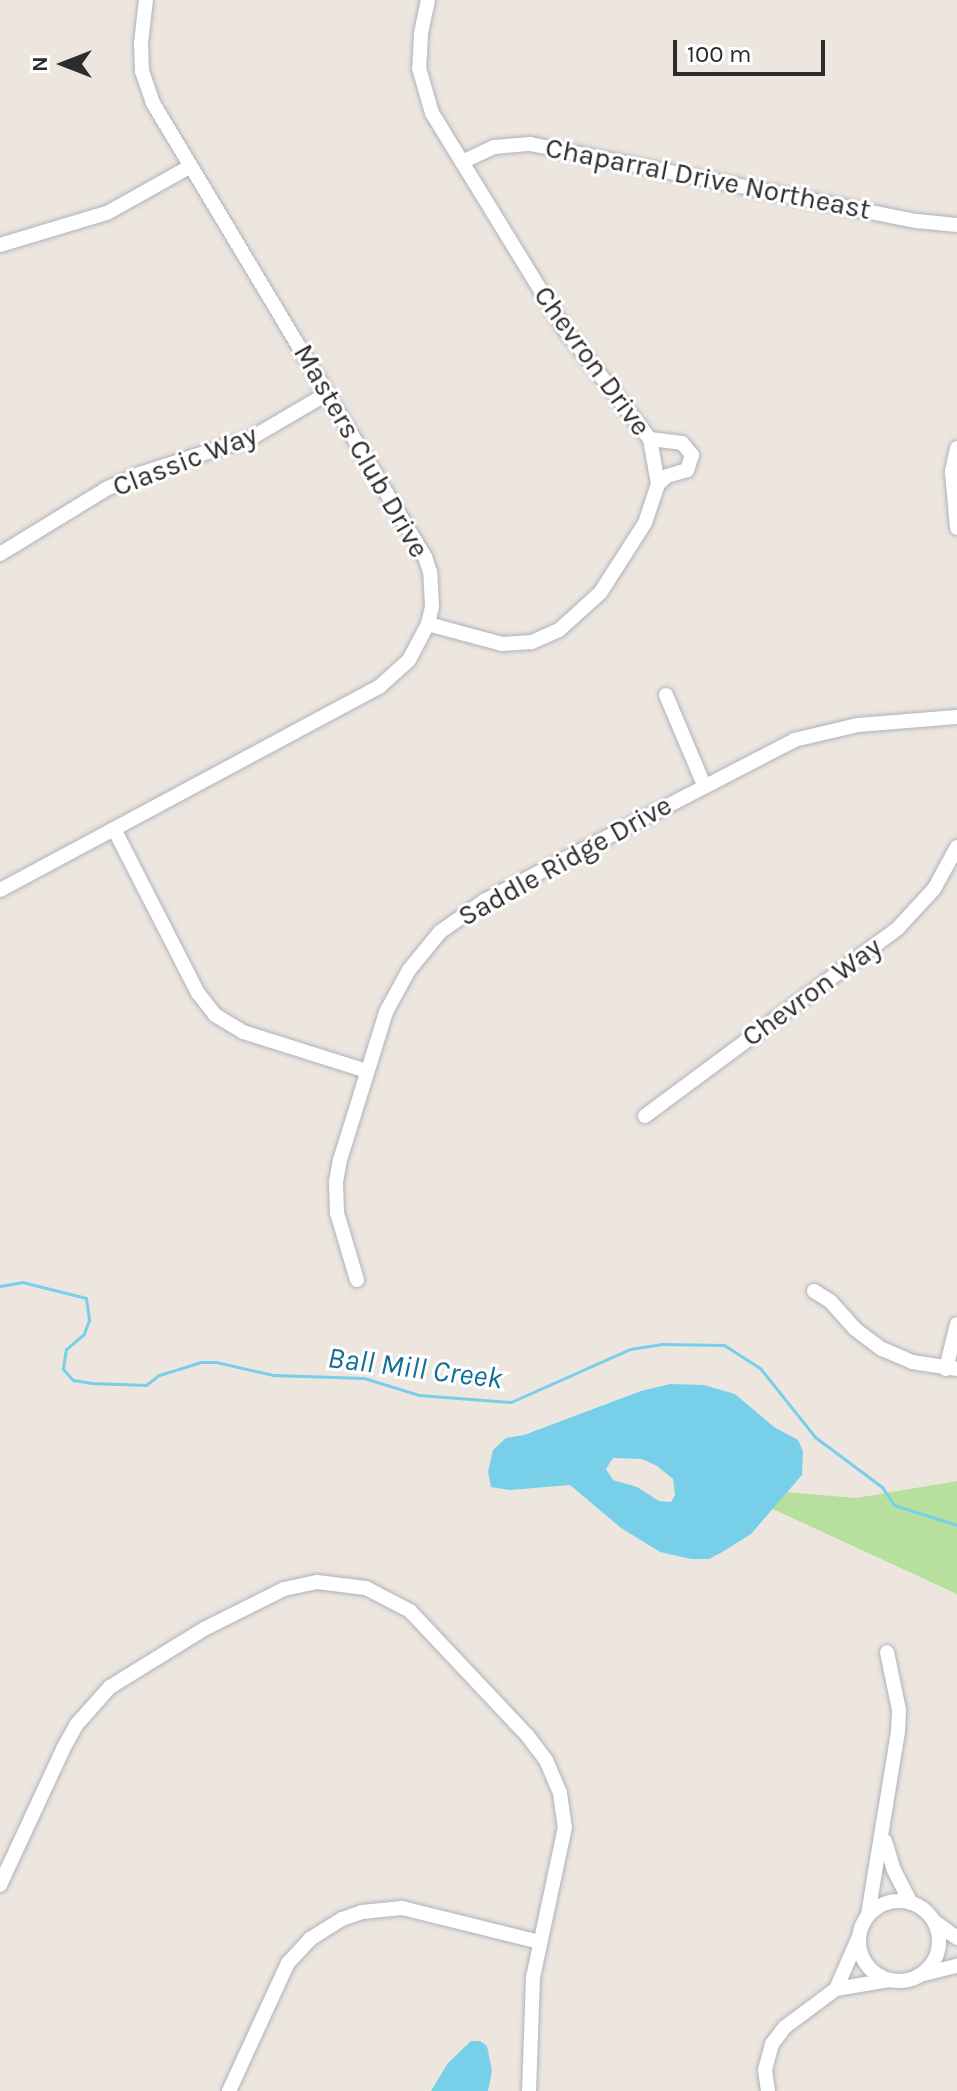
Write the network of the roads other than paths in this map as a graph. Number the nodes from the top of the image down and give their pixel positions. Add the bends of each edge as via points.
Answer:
1 (146, 0) edge
2 (428, 0) edge
3 (462, 162) junction
4 (191, 166) junction
5 (957, 225) edge
6 (0, 245) edge
7 (328, 393) junction
8 (650, 439) junction
9 (957, 448) edge
10 (658, 484) junction
11 (957, 528) edge
12 (0, 554) edge
13 (428, 624) junction
14 (666, 695) dead end
15 (957, 717) edge
16 (704, 785) junction
17 (114, 829) junction
18 (957, 847) edge
19 (0, 890) edge
20 (367, 1071) junction
21 (645, 1116) dead end
22 (357, 1280) dead end
23 (814, 1291) dead end
24 (957, 1324) edge
25 (952, 1369) edge
26 (887, 1652) dead end
27 (884, 1836) junction
28 (0, 1885) edge
29 (911, 1903) junction
30 (868, 1915) junction
31 (934, 1922) junction
32 (957, 1938) edge
33 (858, 1939) junction
34 (539, 1942) junction
35 (957, 1966) edge
36 (919, 1975) junction
37 (890, 1980) junction
38 (836, 1989) junction
39 (229, 2091) edge
40 (529, 2091) edge
41 (768, 2091) edge

1 - 4 street, Masters Club Drive via 141,43 146,88
2 - 3 street, Chevron Drive via 419,51 422,87
3 - 5 street, Chaparral Drive Northeast via 494,147 530,144
3 - 8 street, Chevron Drive via 565,330
4 - 6 street via 107,213
4 - 7 street, Masters Club Drive
7 - 12 street, Classic Way via 253,437 106,489
7 - 13 street, Masters Club Drive via 425,557 433,590
8 - 10 street, Chevron Drive
8 - 10 street via 682,443 692,455 687,470
9 - 11 street via 952,472
10 - 13 street, Chevron Drive via 645,523 600,593 559,630 532,642 502,644
13 - 17 street, Masters Club Drive via 409,660 379,687
14 - 16 street
15 - 16 street, Saddle Ridge Drive via 822,731 755,757
16 - 20 street, Saddle Ridge Drive via 484,901 440,932 396,991
17 - 19 street, Masters Club Drive
17 - 20 street via 198,993 215,1015 243,1032
18 - 21 street, Chevron Way via 934,889 898,928
20 - 22 street, Saddle Ridge Drive via 336,1182 337,1213
23 - 25 street via 882,1349 912,1362
24 - 25 street
26 - 27 street via 899,1710
27 - 29 street
27 - 30 street
28 - 34 street via 63,1749 110,1687 204,1629 284,1589 333,1582 366,1588 410,1611 546,1760 560,1793 565,1827
29 - 30 street via 889,1902
29 - 31 street
30 - 33 street
31 - 32 street
31 - 36 street via 937,1951
33 - 37 street via 865,1962
33 - 38 street
34 - 39 street via 402,1908 342,1919 310,1939 288,1963
34 - 40 street via 530,2011
35 - 36 street
36 - 37 street
37 - 38 street
38 - 41 street via 785,2027 772,2044 765,2070

